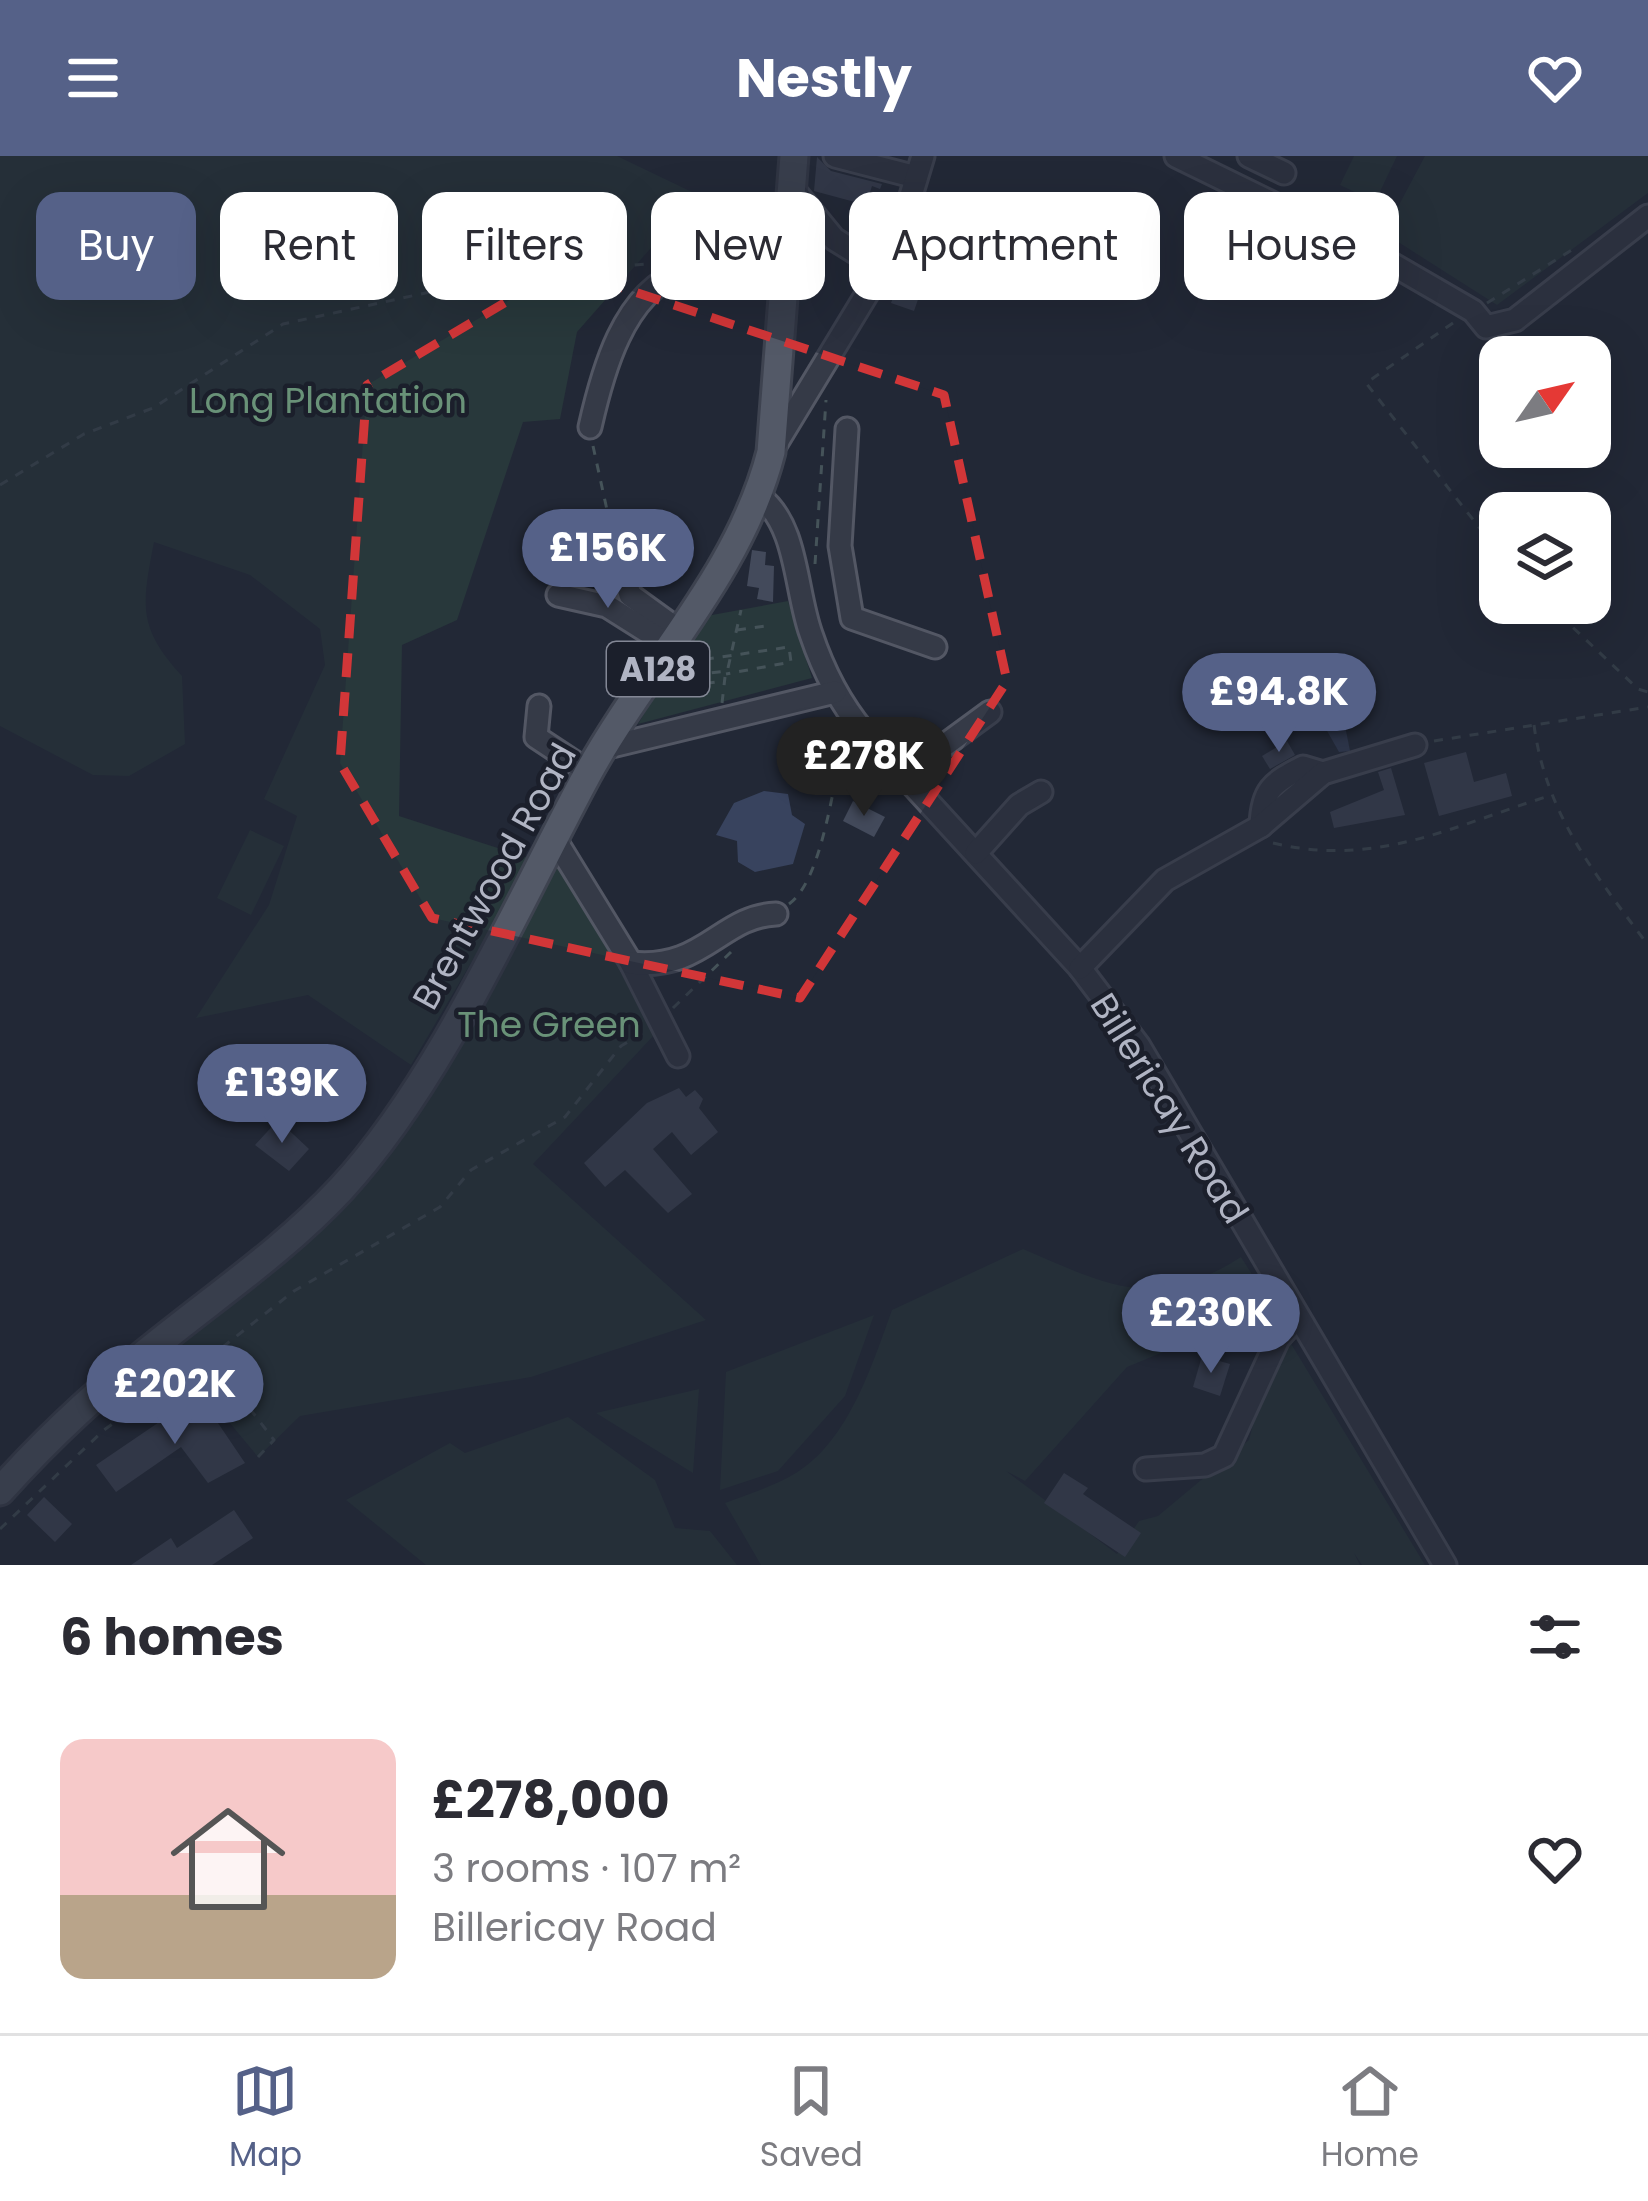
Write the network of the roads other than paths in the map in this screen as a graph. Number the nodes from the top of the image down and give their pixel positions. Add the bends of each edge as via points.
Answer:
1 (794, 156) edge
2 (835, 156) edge
3 (1176, 156) edge
4 (1249, 156) edge
5 (919, 167) edge
6 (1284, 173) dead end
7 (793, 189) junction
8 (793, 192) edge
9 (1648, 216) edge
10 (849, 248) edge
11 (651, 293) edge
12 (782, 300) edge
13 (863, 300) edge
14 (590, 427) road end
15 (847, 429) dead end
16 (771, 452) junction
17 (760, 497) junction
18 (614, 537) road end
19 (558, 595) dead end
20 (852, 618) junction
21 (809, 631) junction
22 (677, 640) junction
23 (934, 647) dead end
24 (835, 692) junction
25 (538, 706) dead end
26 (990, 712) dead end
27 (1415, 745) road end
28 (608, 747) junction
29 (589, 772) junction
30 (904, 775) junction
31 (1041, 792) dead end
32 (556, 841) junction
33 (976, 853) junction
34 (776, 914) road end
35 (631, 962) junction
36 (1080, 968) junction
37 (678, 1056) dead end
38 (1297, 1318) junction
39 (1146, 1469) dead end
40 (0, 1491) edge
41 (1445, 1565) edge

1 - 7 main road, Brentwood Road / A128
2 - 5 street
3 - 9 street via 1366,249 1473,311 1486,327 1515,320
4 - 6 street
7 - 8 main road, Brentwood Road / A128
7 - 10 street
11 - 14 street via 616,343
12 - 16 main road, Brentwood Road / A128
13 - 16 street
15 - 20 street via 840,546
16 - 17 main road, Brentwood Road / A128
17 - 21 street, Billericay Road via 781,519
17 - 22 main road, Brentwood Road / A128
18 - 22 street via 630,595
19 - 22 street via 607,606
20 - 21 street
20 - 23 street
21 - 24 street, Billericay Road
22 - 28 main road, Brentwood Road / A128
24 - 28 street
24 - 30 street, Billericay Road
25 - 29 street via 536,737
26 - 30 street
27 - 36 street via 1323,773 1253,830 1165,880
28 - 29 main road, Brentwood Road / A128
29 - 32 main road, Brentwood Road / A128
30 - 33 street, Billericay Road
31 - 33 street
32 - 35 street
32 - 40 main road, Brentwood Road / A128 via 407,1102 343,1187 121,1373
33 - 36 street, Billericay Road
34 - 35 street via 752,918 681,960
35 - 37 street
36 - 38 street, Billericay Road via 1160,1079
38 - 39 street via 1278,1340 1224,1456
38 - 41 street, Billericay Road

